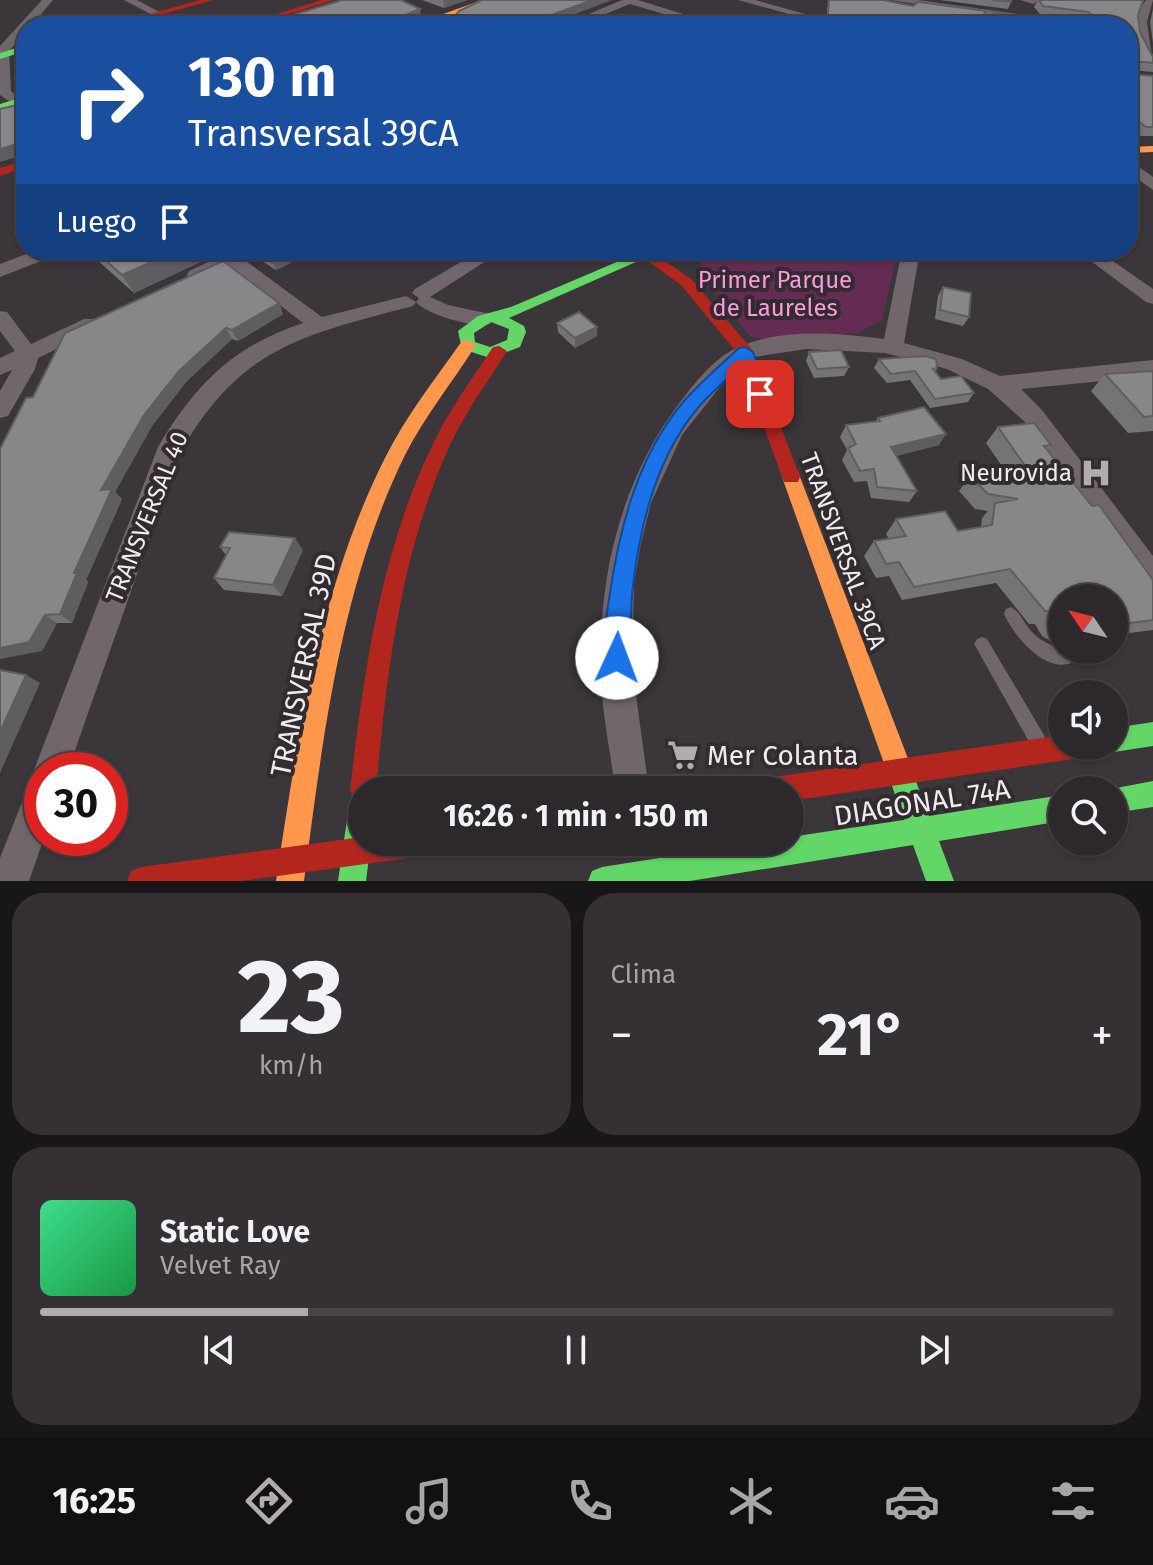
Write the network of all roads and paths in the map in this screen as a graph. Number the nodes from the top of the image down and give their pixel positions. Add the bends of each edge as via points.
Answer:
1 (48, 0) edge
2 (129, 0) edge
3 (209, 0) edge
4 (330, 0) edge
5 (355, 0) edge
6 (490, 0) edge
7 (630, 0) edge
8 (743, 0) edge
9 (895, 0) edge
10 (1136, 0) edge
11 (1151, 0) edge
12 (879, 2) edge
13 (411, 4) edge
14 (907, 6) edge
15 (922, 6) edge
16 (1130, 13) edge
17 (158, 14) junction
18 (33, 16) edge
19 (150, 16) edge
20 (162, 16) edge
21 (275, 16) edge
22 (302, 16) edge
23 (444, 16) joint
24 (591, 16) edge
25 (683, 16) edge
26 (790, 16) edge
27 (981, 16) edge
28 (16, 36) edge
29 (1139, 38) edge
30 (2, 56) edge
31 (1153, 61) edge
32 (1152, 79) edge
33 (15, 100) edge
34 (1138, 171) edge
35 (1153, 185) edge
36 (28, 260) edge
37 (219, 260) edge
38 (240, 260) edge
39 (481, 260) edge
40 (637, 260) edge
41 (648, 260) edge
42 (658, 260) edge
43 (909, 260) edge
44 (1099, 260) edge
45 (0, 271) edge
46 (637, 280) junction
47 (172, 286) edge
48 (700, 296) junction
49 (1153, 298) edge
50 (424, 302) junction
51 (115, 313) edge
52 (0, 317) edge
53 (318, 324) junction
54 (478, 328) junction
55 (518, 332) junction
56 (893, 347) junction
57 (499, 351) junction
58 (745, 352) junction
59 (28, 354) junction
60 (0, 367) edge
61 (1153, 368) edge
62 (997, 384) junction
63 (0, 410) edge
64 (1153, 578) edge
65 (1011, 614) dead end
66 (982, 644) dead end
67 (1048, 653) edge
68 (1153, 734) edge
69 (1128, 738) edge
70 (1048, 749) edge
71 (1044, 750) junction
72 (58, 752) edge
73 (899, 772) junction
74 (368, 776) edge
75 (630, 776) edge
76 (804, 786) edge
77 (1153, 794) edge
78 (1128, 798) edge
79 (1048, 810) edge
80 (921, 831) junction
81 (24, 843) edge
82 (348, 853) edge
83 (355, 856) edge
84 (293, 860) junction
85 (653, 877) edge
86 (10, 881) edge
87 (141, 881) edge
88 (290, 881) edge
89 (352, 881) edge
90 (602, 881) edge
91 (940, 881) edge

1 - 18 street
2 - 17 street
3 - 17 street
4 - 21 street
5 - 22 street
6 - 23 street
7 - 24 street
7 - 25 street
8 - 26 street
9 - 14 street
10 - 16 street
11 - 29 street
12 - 14 street
13 - 23 street
14 - 15 street
15 - 27 street
17 - 19 street
17 - 20 street
28 - 30 street
29 - 31 street
29 - 32 street
30 - 33 street via 4,92
34 - 35 street
36 - 45 street
37 - 47 street
38 - 53 street
39 - 50 street, TRANSVERSAL 40
40 - 54 street
41 - 46 street
42 - 48 street, TRANSVERSAL 39CA
43 - 56 street
44 - 49 street
46 - 48 street via 673,284
46 - 55 street via 530,322
48 - 58 street, TRANSVERSAL 39CA
50 - 53 street, TRANSVERSAL 40
50 - 54 street
51 - 59 street
52 - 59 street
53 - 72 street, TRANSVERSAL 40 via 235,366 178,431
54 - 55 street via 511,322
54 - 57 street via 481,352
54 - 84 street, TRANSVERSAL 39D via 398,451 356,550 327,661
55 - 57 street via 514,343
56 - 58 street via 816,342
56 - 62 street
57 - 74 street via 442,444 405,534 380,637
58 - 73 street, TRANSVERSAL 39CA
58 - 75 street via 707,386 675,427 648,478 628,540 617,658
59 - 60 street
59 - 63 street
61 - 62 street
62 - 64 street via 1027,408
65 - 67 lane via 1023,635
66 - 71 lane
68 - 69 street
70 - 71 street, DIAGONAL 74A
71 - 73 street, DIAGONAL 74A
73 - 76 street, DIAGONAL 74A
73 - 80 street, TRANSVERSAL 39CA
77 - 78 street
79 - 80 street, DIAGONAL 74A
80 - 85 street, DIAGONAL 74A
80 - 91 street, TRANSVERSAL 39CA
81 - 86 street
82 - 84 street
83 - 89 street
84 - 87 street
84 - 88 street, TRANSVERSAL 39D
85 - 90 street, DIAGONAL 74A

